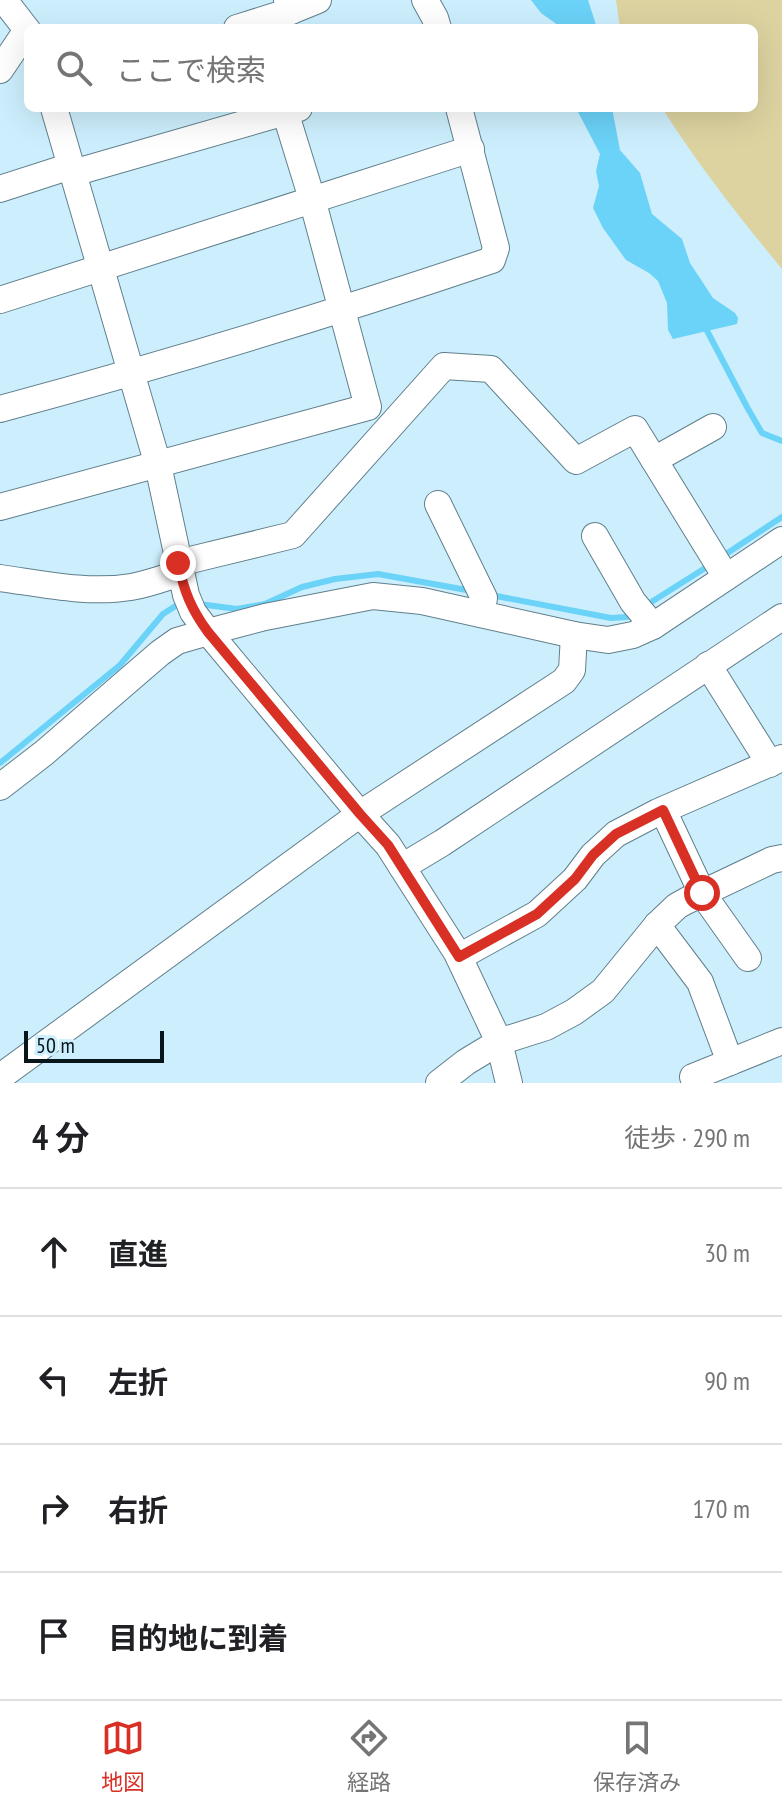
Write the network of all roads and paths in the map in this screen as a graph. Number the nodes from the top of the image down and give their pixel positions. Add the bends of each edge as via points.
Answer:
1 (318, 0) edge
2 (425, 0) edge
3 (289, 6) edge
4 (15, 11) edge
5 (255, 24) edge
6 (437, 24) edge
7 (0, 70) edge
8 (55, 112) edge
9 (282, 112) edge
10 (290, 112) edge
11 (460, 112) edge
12 (471, 149) junction
13 (72, 170) junction
14 (0, 189) edge
15 (312, 199) junction
16 (101, 267) junction
17 (0, 300) edge
18 (342, 310) junction
19 (132, 373) junction
20 (368, 407) junction
21 (0, 409) edge
22 (713, 427) dead end
23 (379, 439) junction
24 (654, 460) junction
25 (158, 465) junction
26 (438, 504) dead end
27 (0, 507) edge
28 (595, 536) dead end
29 (782, 540) edge
30 (726, 577) junction
31 (0, 578) edge
32 (189, 595) junction
33 (481, 614) junction
34 (782, 617) edge
35 (653, 626) junction
36 (574, 635) junction
37 (708, 665) junction
38 (776, 761) edge
39 (0, 787) edge
40 (663, 810) junction
41 (360, 814) junction
42 (779, 864) edge
43 (402, 867) junction
44 (702, 893) junction
45 (657, 925) junction
46 (459, 957) junction
47 (748, 958) dead end
48 (782, 1041) edge
49 (499, 1042) junction
50 (730, 1062) junction
51 (0, 1077) edge
52 (439, 1083) edge
53 (509, 1083) edge
54 (696, 1083) edge

1 - 3 street
2 - 6 street
3 - 5 street
4 - 7 street
8 - 13 street
9 - 13 street
10 - 15 street
11 - 12 street
12 - 15 street
12 - 18 street via 496,248 492,260
13 - 14 street
13 - 16 street
15 - 16 street
15 - 18 street
16 - 17 street
16 - 19 street
18 - 19 street
18 - 20 street
19 - 21 street
19 - 25 street
20 - 23 street
20 - 25 street
22 - 24 street
23 - 24 street via 444,366 491,369 576,461 635,429
23 - 32 street via 293,535
24 - 30 street
25 - 27 street
25 - 32 street
26 - 33 street via 484,598
28 - 35 street
29 - 30 street
30 - 35 street
31 - 32 street
32 - 33 street via 293,611 373,596
32 - 39 street via 177,641
32 - 41 street
33 - 36 street
34 - 37 street
35 - 36 street via 608,640
36 - 41 street via 572,670 564,681
37 - 38 street
37 - 43 street
38 - 40 street
40 - 44 street
40 - 46 street via 616,834 537,914
41 - 43 street
41 - 51 street
42 - 44 street
43 - 46 street
44 - 45 street
44 - 47 street
45 - 49 street via 603,991 546,1027
45 - 50 street via 700,982
46 - 49 street
48 - 50 street
49 - 52 street
49 - 53 street
50 - 54 street via 693,1077

